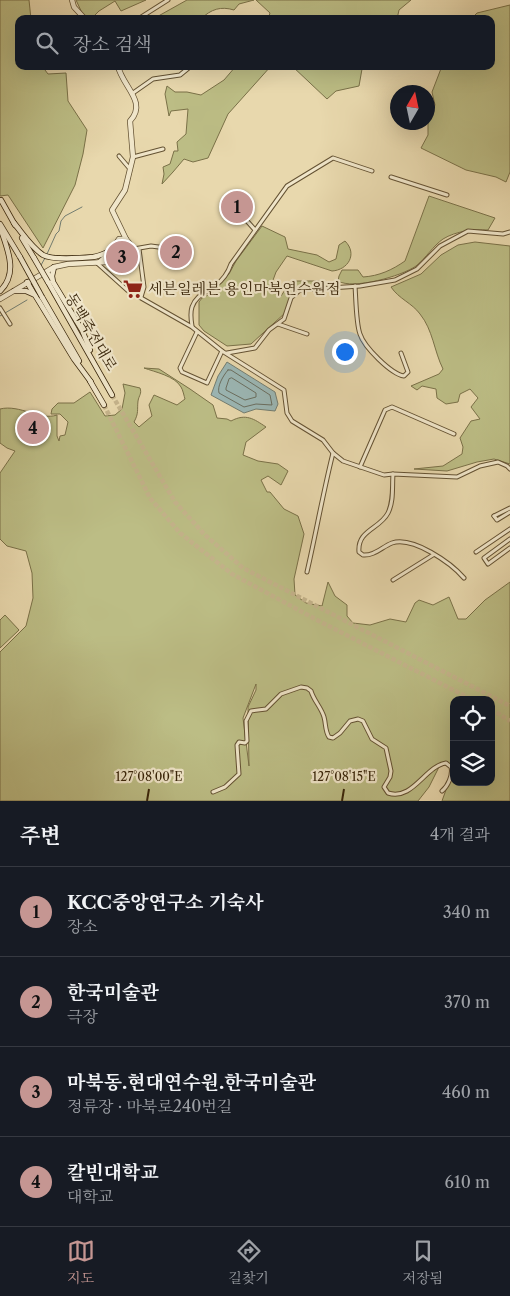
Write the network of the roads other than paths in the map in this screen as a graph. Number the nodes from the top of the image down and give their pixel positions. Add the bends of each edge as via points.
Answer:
1 (72, 0) edge
2 (168, 0) edge
3 (81, 15) edge
4 (144, 15) edge
5 (119, 70) edge
6 (186, 70) edge
7 (133, 94) junction
8 (163, 149) dead end
9 (119, 156) dead end
10 (133, 157) junction
11 (130, 169) junction
12 (372, 171) dead end
13 (391, 177) dead end
14 (448, 195) dead end
15 (1, 200) edge
16 (247, 221) dead end
17 (14, 223) junction
18 (0, 225) edge
19 (255, 230) junction
20 (510, 232) edge
21 (126, 239) junction
22 (115, 248) junction
23 (166, 248) dead end
24 (139, 249) junction
25 (126, 251) junction
26 (97, 263) junction
27 (54, 267) junction
28 (46, 272) junction
29 (27, 282) junction
30 (51, 282) junction
31 (355, 286) junction
32 (0, 290) edge
33 (14, 291) junction
34 (35, 295) junction
35 (141, 298) junction
36 (0, 299) edge
37 (1, 310) edge
38 (10, 324) dead end
39 (278, 324) junction
40 (192, 327) junction
41 (197, 332) junction
42 (307, 334) dead end
43 (224, 352) junction
44 (401, 353) dead end
45 (90, 382) junction
46 (112, 395) tunnel mouth
47 (104, 405) tunnel mouth
48 (454, 434) dead end
49 (333, 453) junction
50 (360, 467) junction
51 (510, 469) edge
52 (393, 474) junction
53 (510, 508) edge
54 (510, 512) edge
55 (510, 529) edge
56 (510, 539) edge
57 (510, 548) edge
58 (476, 552) dead end
59 (433, 555) junction
60 (307, 572) dead end
61 (464, 578) dead end
62 (393, 580) dead end
63 (213, 792) dead end
64 (442, 792) dead end

1 - 3 main road
2 - 4 street
5 - 7 main road
6 - 7 street via 180,75 153,79
7 - 10 main road via 138,109 130,121
8 - 10 street
9 - 11 street
10 - 11 main road
11 - 21 main road via 125,190 112,210
12 - 19 street via 340,159 328,159 287,186
13 - 14 street
15 - 17 main road
16 - 19 street
17 - 22 main road via 29,243 51,258 93,257
17 - 30 main road, bridge
18 - 32 main road via 10,269 7,282
18 - 45 main road, 동백죽전대로, bridge
19 - 40 street via 225,277 196,300 191,313
20 - 31 street via 468,231 440,246 417,269 395,280
21 - 22 main road via 120,240
21 - 25 main road via 130,244
22 - 25 main road
22 - 26 main road
23 - 24 street via 151,246
24 - 25 street
24 - 35 street via 144,287
25 - 26 main road via 107,262
26 - 27 main road
26 - 35 street
27 - 28 main road
27 - 30 main road
28 - 29 main road
28 - 30 main road
29 - 33 main road
29 - 34 main road
30 - 46 main road, 동백죽전대로
31 - 39 street via 300,290 291,298 284,319
31 - 44 street via 360,334 383,364 404,376 408,372
33 - 34 main road via 26,290
33 - 36 main road
34 - 45 main road
35 - 40 street
37 - 38 street
39 - 42 street
39 - 43 street via 255,348
40 - 41 street
41 - 43 street
41 - 43 street via 180,368 182,372 207,383
43 - 49 street via 284,390 287,413 292,421 323,440
45 - 47 main road, 동백죽전대로
48 - 50 street via 389,408 385,410
49 - 50 street
49 - 60 street
50 - 52 street via 384,475
51 - 52 street via 498,462 457,477
52 - 59 street via 392,504 383,519 361,538 359,552 368,556 401,542 419,546
53 - 54 street via 494,516 497,520
55 - 58 street
56 - 57 street via 484,558 488,564
59 - 61 street
59 - 62 street
63 - 64 street via 225,787 239,774 237,745 247,741 246,721 251,711 266,709 279,695 303,687 311,691 324,716 329,737 334,738 350,720 358,719 363,721 375,742 386,748 391,771 384,787 388,793 396,795 413,788 437,766 446,763 452,767 452,773

